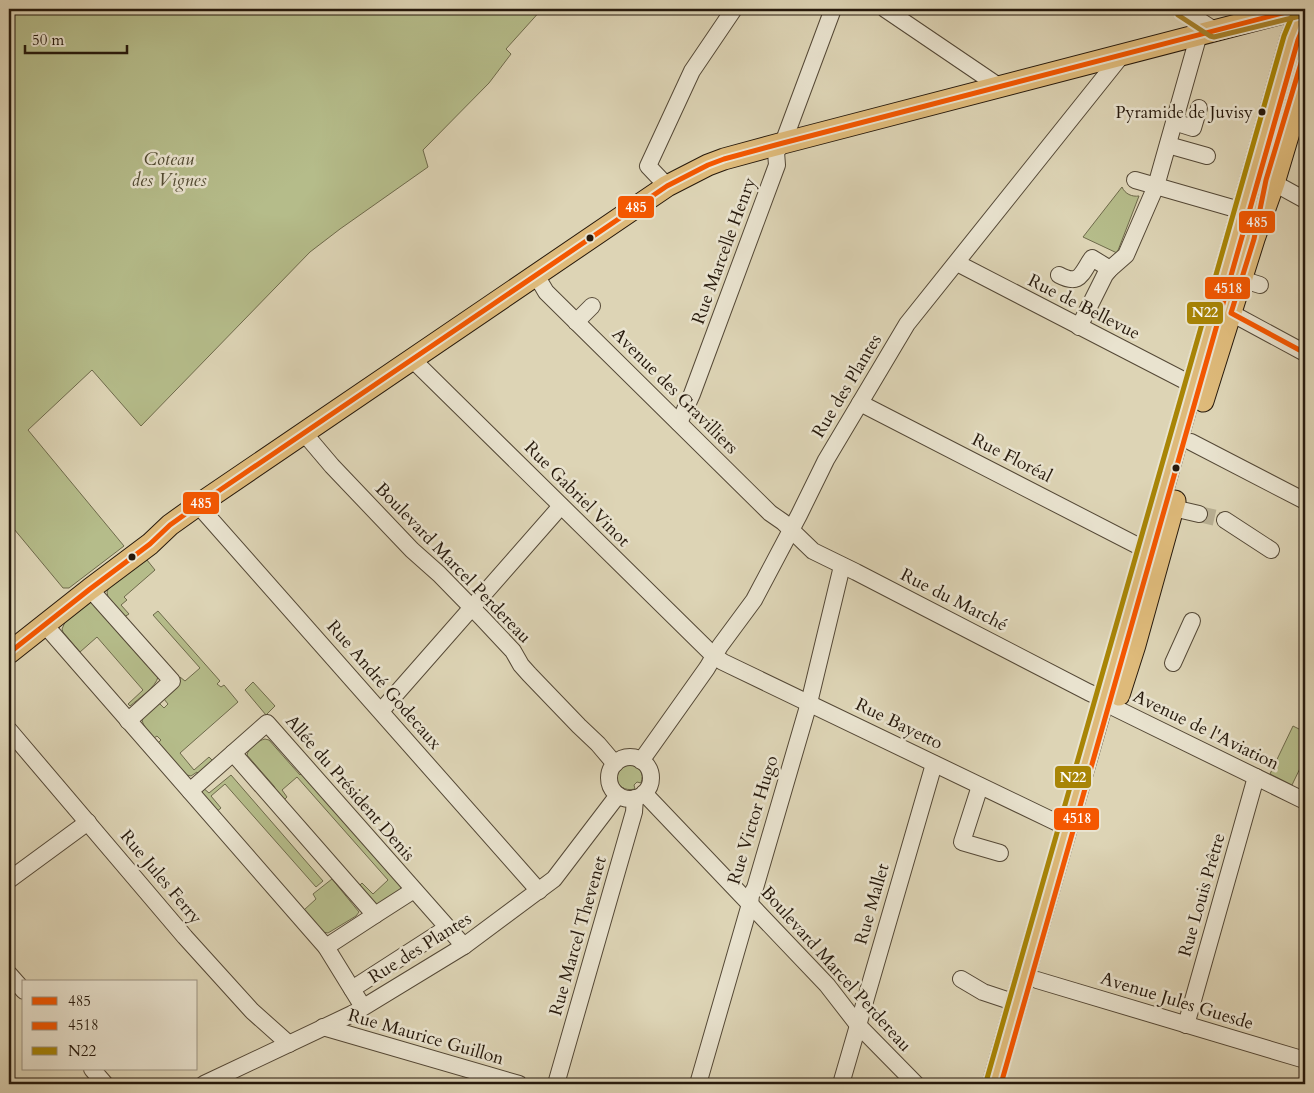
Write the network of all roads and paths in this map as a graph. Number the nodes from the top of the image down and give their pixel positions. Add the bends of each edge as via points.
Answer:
1 (734, 9) edge
2 (833, 9) edge
3 (885, 9) edge
4 (1182, 9) edge
5 (1299, 15) edge
6 (1206, 32) junction
7 (1305, 50) edge
8 (1122, 55) junction
9 (1305, 79) edge
10 (1000, 87) junction
11 (1199, 108) dead end
12 (1174, 122) junction
13 (783, 143) junction
14 (1168, 145) junction
15 (1207, 156) dead end
16 (1134, 180) dead end
17 (1274, 183) junction
18 (667, 186) junction
19 (1156, 186) junction
20 (1305, 200) edge
21 (1243, 211) junction
22 (1254, 239) junction
23 (957, 263) junction
24 (1110, 269) junction
25 (536, 275) junction
26 (1059, 275) dead end
27 (592, 306) dead end
28 (1231, 312) junction
29 (576, 322) junction
30 (1079, 327) junction
31 (1305, 353) edge
32 (412, 360) junction
33 (1193, 385) junction
34 (860, 403) junction
35 (679, 423) junction
36 (304, 433) junction
37 (1191, 442) junction
38 (1305, 501) edge
39 (198, 505) junction
40 (562, 506) junction
41 (1173, 508) junction
42 (1199, 514) tunnel mouth
43 (1224, 520) tunnel mouth
44 (791, 529) junction
45 (1146, 550) junction
46 (1271, 550) dead end
47 (842, 566) junction
48 (90, 589) junction
49 (472, 608) junction
50 (1192, 621) dead end
51 (45, 625) junction
52 (9, 653) edge
53 (714, 656) junction
54 (1173, 663) dead end
55 (809, 703) junction
56 (1109, 704) junction
57 (381, 711) junction
58 (128, 720) junction
59 (9, 730) edge
60 (233, 752) junction
61 (641, 761) junction
62 (615, 764) junction
63 (934, 764) junction
64 (1256, 777) junction
65 (976, 784) junction
66 (190, 791) junction
67 (618, 795) junction
68 (640, 796) junction
69 (1305, 801) edge
70 (88, 822) junction
71 (1066, 827) junction
72 (956, 833) dead end
73 (1000, 853) dead end
74 (9, 880) edge
75 (414, 890) junction
76 (539, 891) junction
77 (750, 904) junction
78 (375, 915) junction
79 (442, 932) dead end
80 (464, 946) junction
81 (326, 947) junction
82 (9, 974) edge
83 (962, 979) dead end
84 (1037, 980) junction
85 (352, 988) junction
86 (22, 989) edge
87 (1016, 1003) junction
88 (363, 1008) junction
89 (858, 1025) junction
90 (1186, 1025) junction
91 (323, 1027) junction
92 (288, 1044) junction
93 (1305, 1060) edge
94 (93, 1070) edge
95 (105, 1084) edge
96 (204, 1084) edge
97 (519, 1084) edge
98 (556, 1084) edge
99 (698, 1084) edge
100 (841, 1084) edge
101 (916, 1084) edge
102 (993, 1084) edge
103 (1008, 1084) edge

1 - 18 street via 692,71 648,166
2 - 13 street, Rue Marcelle Henry
3 - 10 street
4 - 6 street
5 - 6 main road
5 - 21 main road
6 - 8 main road
6 - 12 street
7 - 22 main road via 1266,180
8 - 10 main road
8 - 23 street, Rue des Plantes
9 - 17 main road
10 - 13 main road
11 - 12 street via 1193,128
12 - 14 street
13 - 18 main road via 724,159
13 - 35 street, Rue Marcelle Henry via 776,152 777,165
14 - 15 street
14 - 19 street
16 - 19 street
17 - 20 street
17 - 22 main road
18 - 25 main road
19 - 21 street
19 - 24 street via 1126,255
21 - 33 main road
22 - 28 main road via 1251,282
23 - 30 street, Rue de Bellevue
23 - 34 street, Rue des Plantes via 907,324
24 - 26 street via 1092,258 1077,279 1069,280
24 - 30 street
25 - 29 street, Avenue des Gravilliers via 546,292
25 - 32 main road
27 - 29 street
28 - 31 street via 1279,334
28 - 37 main road
29 - 35 street, Avenue des Gravilliers
30 - 33 street, Rue de Bellevue
32 - 36 main road
32 - 40 street, Rue Gabriel Vinot
33 - 45 main road
34 - 44 street, Rue des Plantes
34 - 45 street, Rue Floréal
35 - 44 street, Avenue des Gravilliers via 770,513
36 - 39 main road
36 - 49 street, Boulevard Marcel Perdereau via 412,550
37 - 38 street
37 - 41 main road
39 - 48 main road
39 - 57 street, Rue André Godecaux
40 - 49 street
40 - 53 street, Rue Gabriel Vinot
41 - 42 street
41 - 56 main road via 1135,645
43 - 46 street
44 - 47 street, Rue du Marché via 813,551
44 - 53 street, Rue des Plantes via 754,600
45 - 56 main road
47 - 55 street, Rue Victor Hugo
47 - 56 street, Rue du Marché
48 - 51 main road
48 - 58 street via 172,681
49 - 57 street
49 - 62 street, Boulevard Marcel Perdereau via 513,651 529,674
50 - 54 street
51 - 52 main road
51 - 58 street
53 - 55 street, Rue Bayetto
53 - 61 street, Rue des Plantes
55 - 63 street, Rue Bayetto
55 - 77 street, Rue Victor Hugo
56 - 64 street, Avenue de l'Aviation
56 - 71 main road
56 - 84 main road
57 - 76 street, Rue André Godecaux
58 - 66 street
59 - 70 street, Rue Jules Ferry
60 - 66 street, Allée du Président Denis
60 - 75 street, Allée du Président Denis via 267,723
60 - 78 street
61 - 62 street via 628,758
61 - 68 street via 646,765 650,783
62 - 67 street via 609,780
63 - 65 street, Rue Bayetto
63 - 89 street, Rue Mallet
64 - 69 street, Avenue de l'Aviation
64 - 90 street, Rue Louis Prêtre
65 - 71 street, Rue Bayetto
65 - 72 street
65 - 73 street via 962,842
66 - 81 street
67 - 68 street via 623,798
67 - 76 street, Rue des Plantes via 560,872
68 - 77 street, Boulevard Marcel Perdereau
68 - 98 street, Rue Marcel Thevenet
70 - 74 street
70 - 92 street, Rue Jules Ferry via 185,937 246,1004
71 - 87 main road
75 - 78 street
75 - 80 street, Allée du Président Denis
76 - 80 street, Rue des Plantes
77 - 89 street, Boulevard Marcel Perdereau via 827,985
77 - 99 street, Rue Victor Hugo
78 - 81 street
79 - 85 street
80 - 88 street, Rue des Plantes
81 - 85 street
82 - 86 street
83 - 87 street via 983,992
84 - 90 street, Avenue Jules Guesde
84 - 103 main road
85 - 88 street
87 - 102 main road
88 - 91 street, Rue des Plantes
89 - 100 street, Rue Mallet
89 - 101 street, Boulevard Marcel Perdereau
90 - 93 street, Avenue Jules Guesde
91 - 92 street, Rue des Plantes
91 - 97 street, Rue Maurice Guillon
92 - 96 street, Rue des Plantes
94 - 95 street

